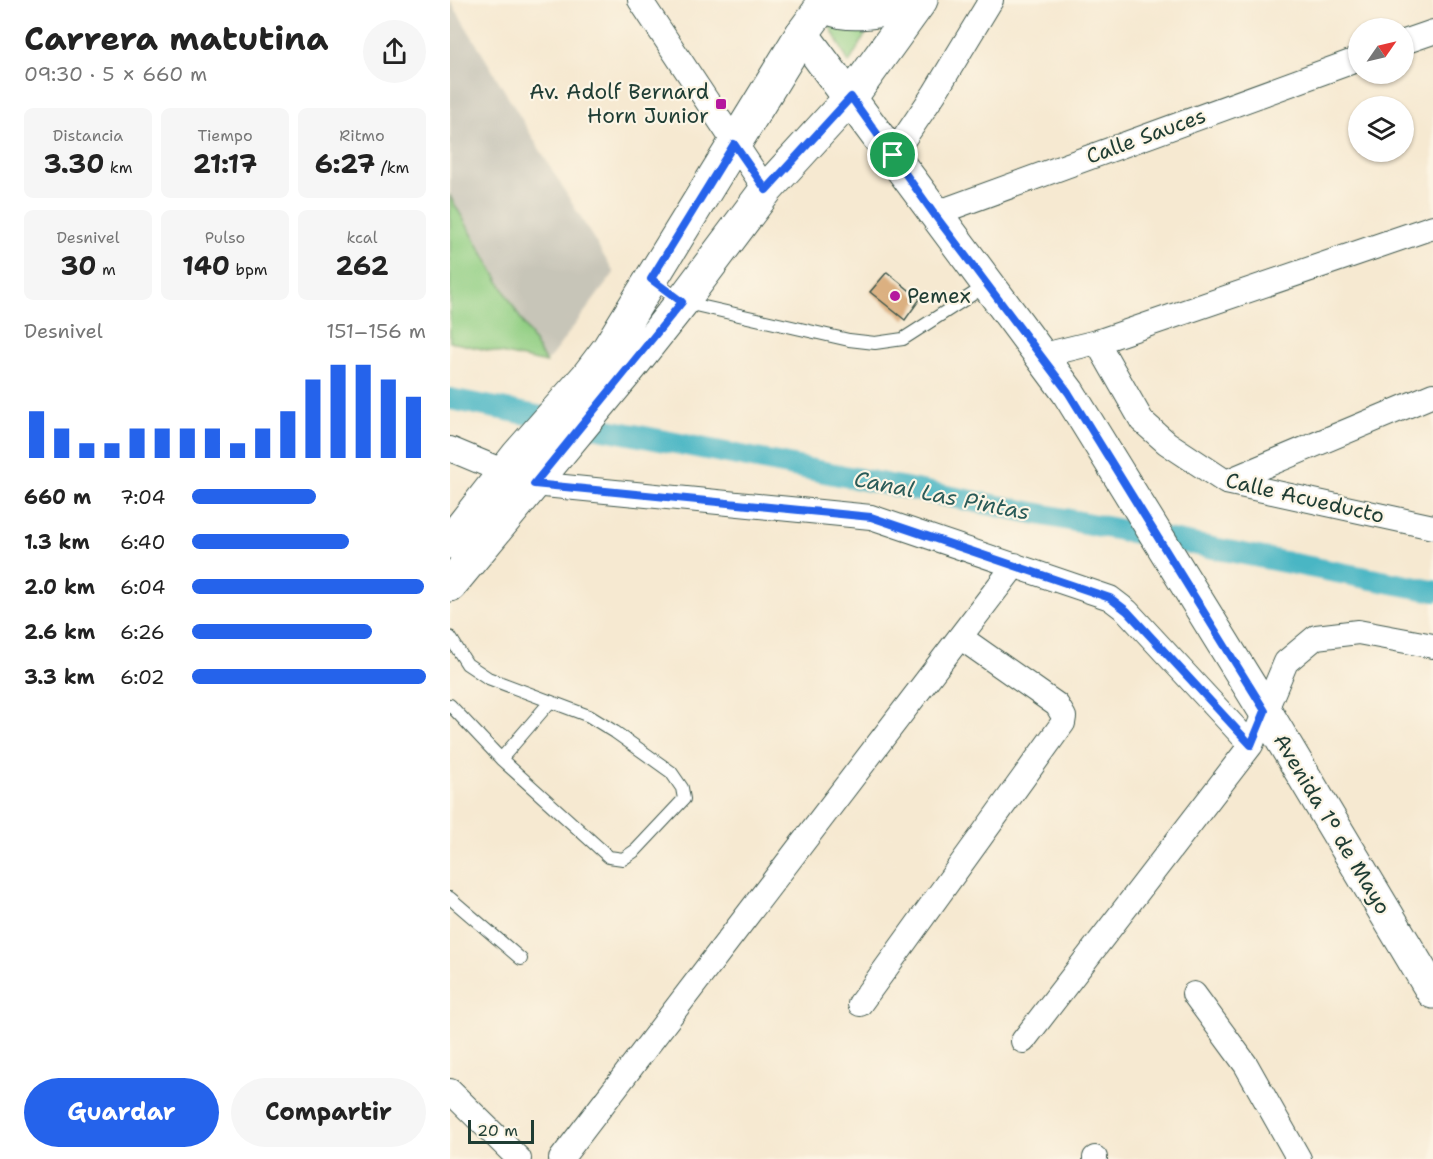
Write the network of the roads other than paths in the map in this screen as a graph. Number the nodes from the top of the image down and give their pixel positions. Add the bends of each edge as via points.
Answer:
1 (640, 0) edge
2 (991, 0) edge
3 (920, 1) edge
4 (824, 2) edge
5 (1433, 32) edge
6 (802, 34) junction
7 (1414, 39) edge
8 (1348, 62) edge
9 (851, 97) junction
10 (734, 144) junction
11 (893, 155) junction
12 (766, 190) junction
13 (934, 214) junction
14 (1433, 227) edge
15 (651, 279) junction
16 (988, 284) junction
17 (682, 302) junction
18 (1097, 342) junction
19 (1040, 356) junction
20 (598, 384) junction
21 (1433, 395) edge
22 (450, 449) edge
23 (526, 470) junction
24 (1226, 482) junction
25 (1433, 527) edge
26 (450, 542) edge
27 (1015, 566) junction
28 (450, 585) edge
29 (450, 637) edge
30 (960, 637) junction
31 (1433, 646) edge
32 (550, 702) junction
33 (450, 705) edge
34 (1265, 711) junction
35 (1251, 745) junction
36 (501, 759) junction
37 (450, 898) edge
38 (520, 959) dead end
39 (1433, 992) edge
40 (1194, 994) dead end
41 (860, 1004) dead end
42 (1023, 1041) dead end
43 (450, 1090) edge
44 (519, 1159) edge
45 (561, 1159) edge
46 (1299, 1159) edge

1 - 10 street
2 - 11 street
3 - 4 main road via 856,13 843,12
3 - 9 main road
4 - 6 main road
5 - 7 street
6 - 9 main road, Avenida 1º de Mayo
6 - 10 main road
8 - 13 street, Calle Sauces
9 - 11 main road, Avenida 1º de Mayo
9 - 12 main road
10 - 12 street
10 - 15 main road
11 - 13 main road, Avenida 1º de Mayo
12 - 17 main road
13 - 16 main road, Avenida 1º de Mayo
14 - 18 street
15 - 17 lane
15 - 20 main road via 609,348
16 - 17 lane via 903,339 875,343
16 - 19 main road, Avenida 1º de Mayo
17 - 20 main road
18 - 19 street
18 - 24 street, Calle Acueducto via 1142,421 1167,443
19 - 34 main road, Avenida 1º de Mayo via 1068,392
20 - 23 main road
21 - 24 street
22 - 23 street
23 - 26 main road
23 - 27 street via 871,517
23 - 28 main road
24 - 25 street, Calle Acueducto
27 - 30 street
27 - 35 street via 1110,598 1127,611
29 - 32 lane via 467,664 488,678
30 - 41 street via 1057,705 1063,723
30 - 45 street
31 - 34 street via 1358,632 1316,637 1286,662
32 - 36 lane
32 - 36 lane via 589,716 671,772 684,799 636,850 622,859 609,857
33 - 36 lane
34 - 35 street
34 - 39 main road, Avenida 1º de Mayo
35 - 42 street
37 - 38 lane
40 - 46 street via 1246,1065
43 - 44 street

